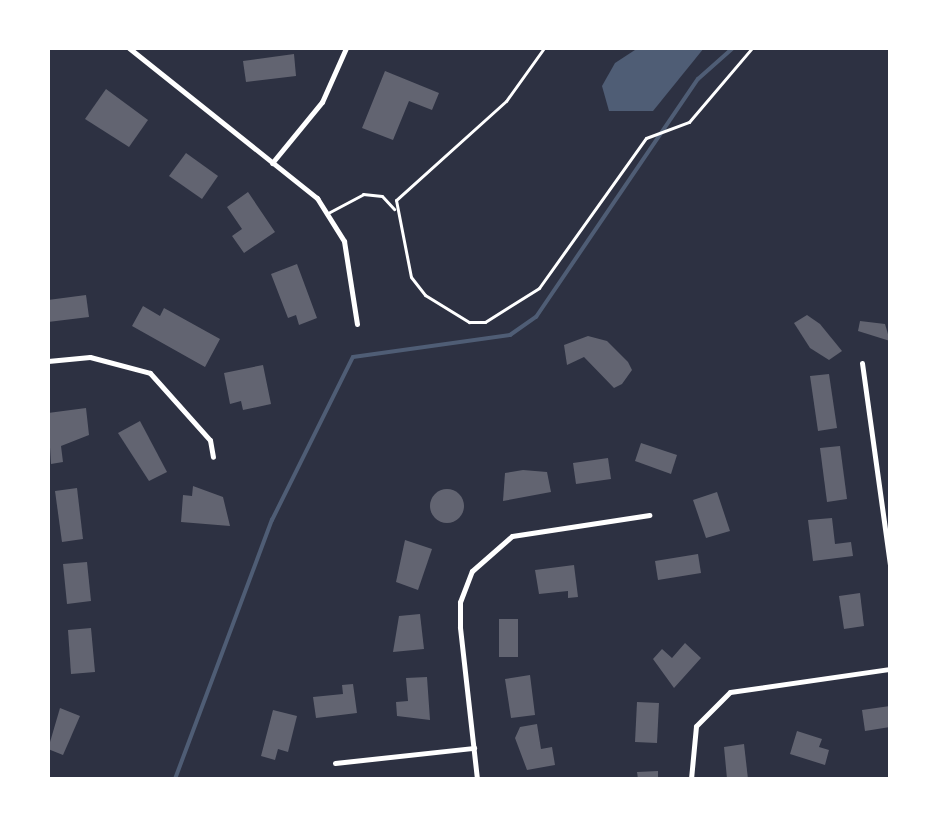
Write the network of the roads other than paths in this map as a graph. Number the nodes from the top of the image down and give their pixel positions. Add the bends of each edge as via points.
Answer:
1 (129, 48) edge
2 (346, 48) edge
3 (544, 48) edge
4 (752, 48) edge
5 (272, 163) junction
6 (394, 209) junction
7 (328, 213) junction
8 (357, 324) dead end
9 (48, 361) edge
10 (862, 363) dead end
11 (213, 457) dead end
12 (649, 515) dead end
13 (890, 566) edge
14 (890, 669) edge
15 (474, 748) junction
16 (335, 763) dead end
17 (477, 779) edge
18 (691, 779) edge

1 - 5 street
2 - 5 street via 329,91
3 - 6 lane via 514,92 402,191
4 - 6 lane via 689,122 649,136 566,257 525,300 485,322 469,322 417,287
5 - 7 street
6 - 7 lane via 382,196 363,194
7 - 8 street via 353,272
9 - 11 street via 90,357 150,373 210,440
10 - 13 street
12 - 15 street via 512,536 472,571 460,602
14 - 18 street via 730,692 696,726
15 - 16 street
15 - 17 street

